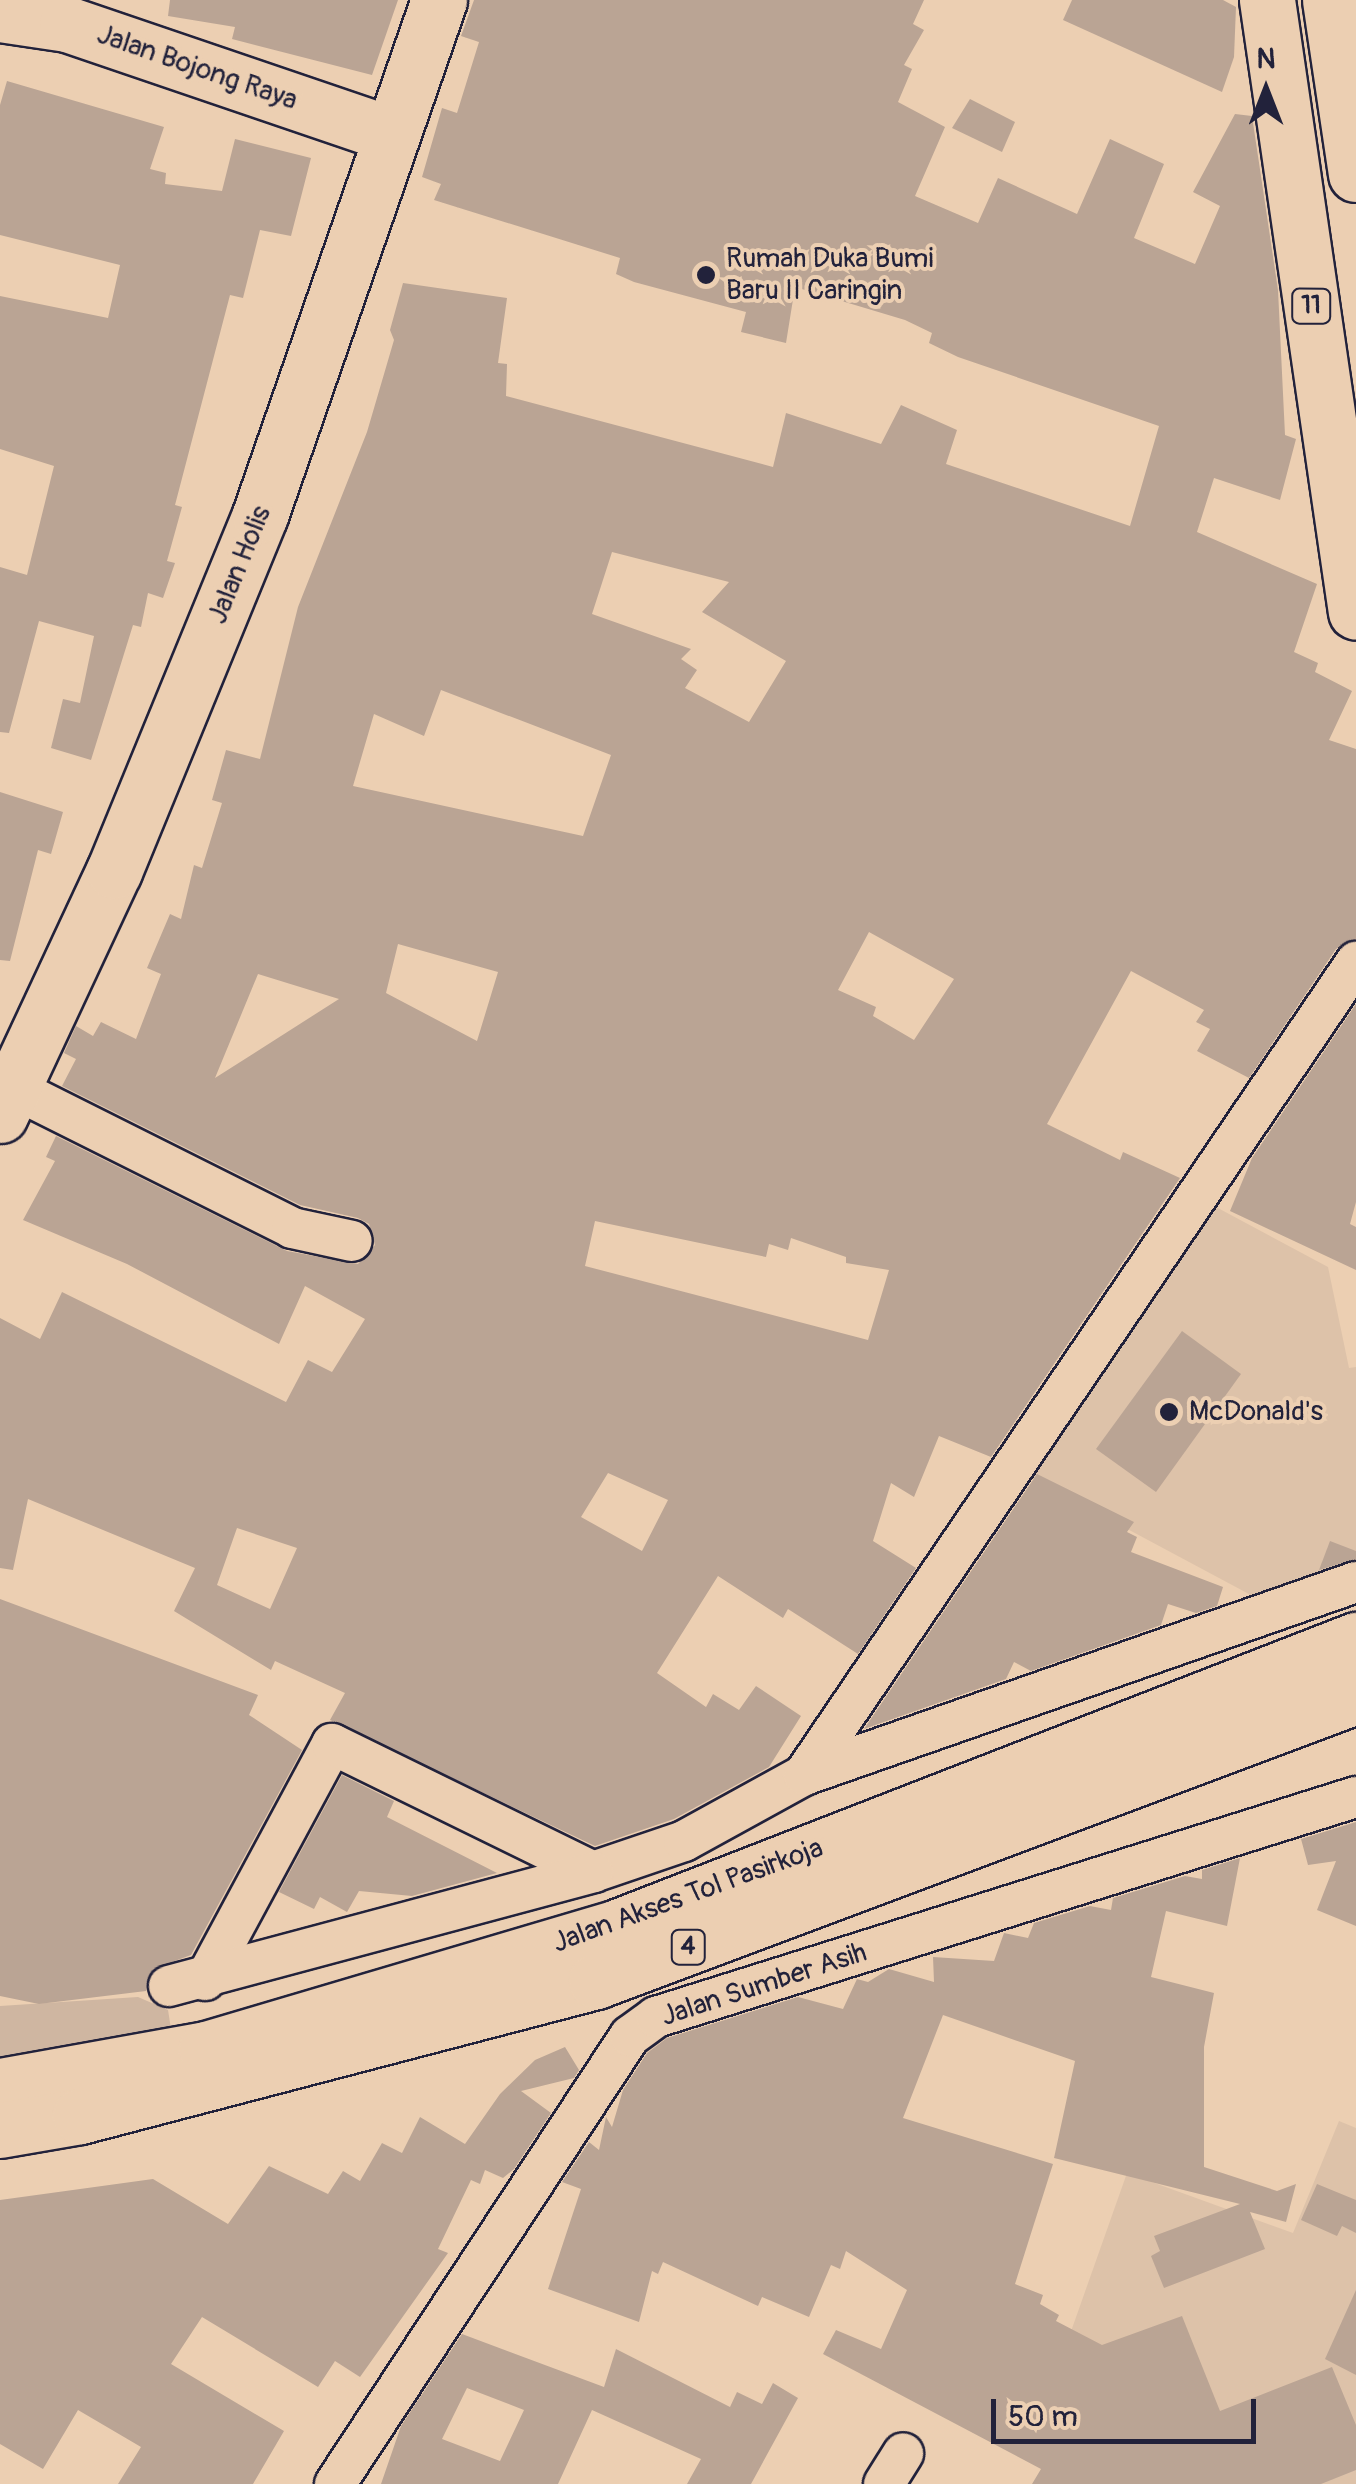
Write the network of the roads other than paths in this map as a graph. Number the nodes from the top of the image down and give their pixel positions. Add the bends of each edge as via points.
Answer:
1 (439, 0) edge
2 (1267, 0) edge
3 (1330, 0) edge
4 (0, 14) edge
5 (391, 134) junction
6 (1356, 174) edge
7 (1356, 612) edge
8 (1356, 962) edge
9 (7, 1101) edge
10 (352, 1241) dead end
11 (1356, 1582) edge
12 (1356, 1616) edge
13 (1356, 1640) edge
14 (1256, 1676) junction
15 (1356, 1697) edge
16 (804, 1774) junction
17 (1356, 1797) edge
18 (593, 1872) junction
19 (0, 2086) edge
20 (0, 2130) edge
21 (334, 2484) edge

1 - 5 main road, Jalan Holis
2 - 7 main road, 11
3 - 6 main road
4 - 5 main road, Jalan Bojong Raya via 67,24
5 - 9 main road, Jalan Holis via 260,515 114,871
8 - 16 street
9 - 10 street via 292,1228
11 - 16 street
12 - 14 main road
13 - 14 main road, Jalan Akses Tol Pasirkoja / 4
14 - 19 main road, Jalan Akses Tol Pasirkoja / 4 via 620,1926 206,2049
15 - 20 main road, Jalan Akses Tol Pasirkoja / 4 via 596,1982 80,2116
16 - 18 street via 684,1840
17 - 21 street, Jalan Sumber Asih via 656,2017 630,2036
18 - 18 street via 332,1744 187,1983

